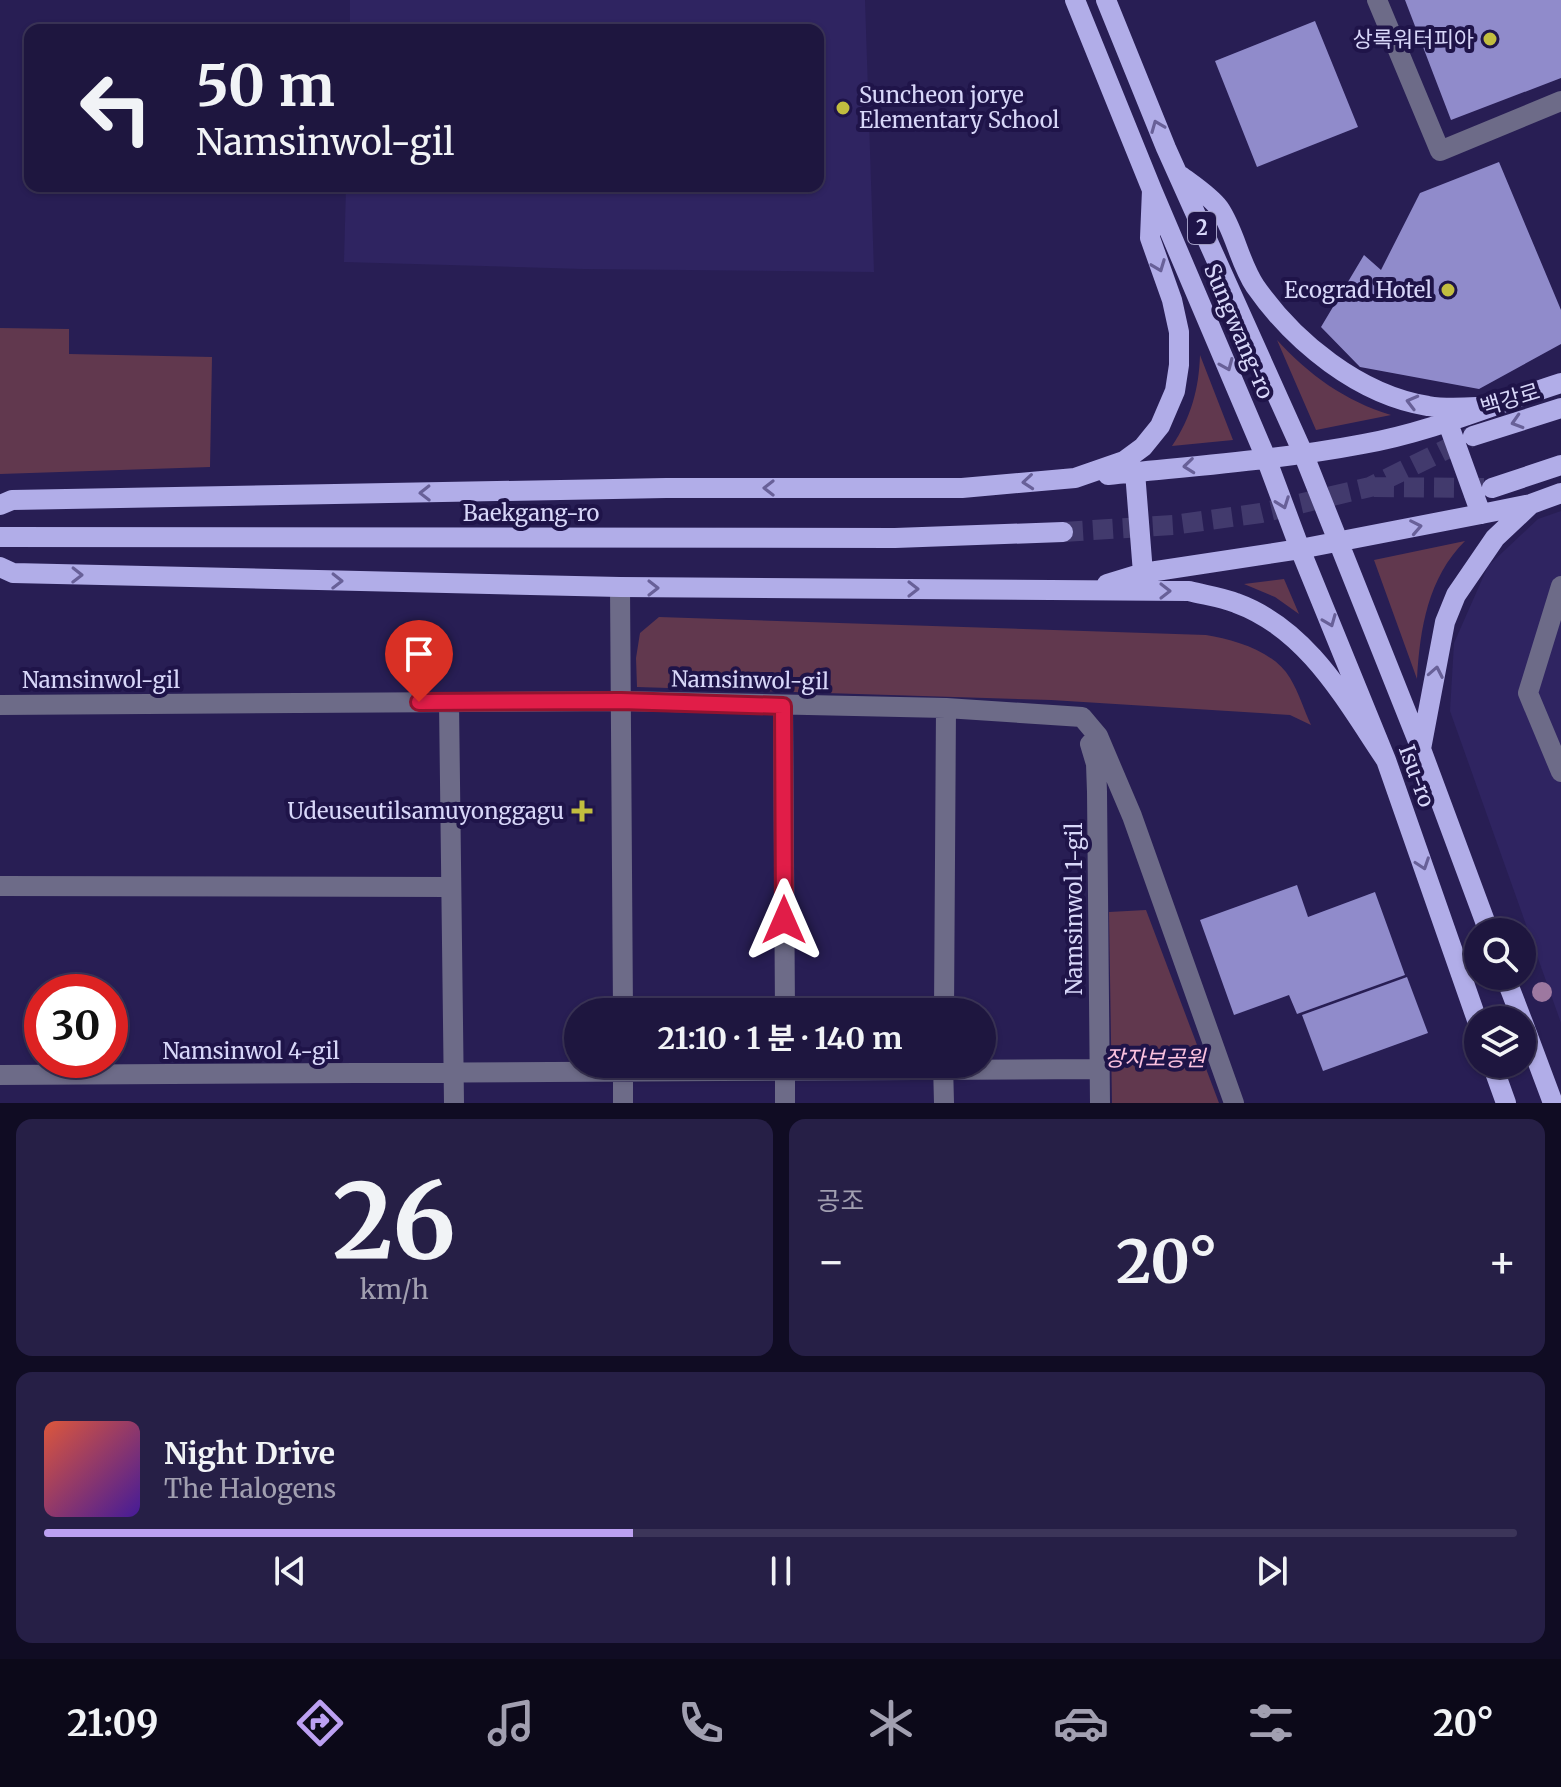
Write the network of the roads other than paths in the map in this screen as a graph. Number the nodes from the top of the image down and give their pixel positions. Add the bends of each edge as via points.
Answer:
1 (1075, 0) edge
2 (1106, 0) edge
3 (1377, 0) edge
4 (1561, 101) edge
5 (1176, 171) junction
6 (1152, 190) junction
7 (1237, 306) junction
8 (1207, 318) junction
9 (1561, 383) edge
10 (1489, 407) junction
11 (1561, 408) edge
12 (1448, 423) junction
13 (1473, 436) tunnel mouth
14 (1303, 453) junction
15 (1266, 458) junction
16 (1561, 465) edge
17 (1135, 472) junction
18 (1075, 478) junction
19 (1492, 488) tunnel mouth
20 (1561, 493) edge
21 (1531, 504) junction
22 (0, 505) edge
23 (1481, 514) junction
24 (1063, 532) tunnel mouth
25 (0, 537) edge
26 (1339, 542) junction
27 (1300, 549) junction
28 (0, 567) edge
29 (1143, 573) junction
30 (1561, 586) edge
31 (620, 587) junction
32 (1087, 590) junction
33 (621, 701) junction
34 (449, 702) junction
35 (0, 705) edge
36 (783, 706) junction
37 (946, 708) junction
38 (1082, 717) junction
39 (1421, 749) junction
40 (1386, 760) junction
41 (1561, 772) edge
42 (0, 886) edge
43 (451, 887) junction
44 (1484, 918) edge
45 (623, 998) edge
46 (785, 998) edge
47 (944, 998) edge
48 (1472, 1006) edge
49 (1536, 1057) edge
50 (996, 1068) edge
51 (564, 1069) edge
52 (1099, 1069) junction
53 (454, 1074) junction
54 (0, 1075) edge
55 (624, 1078) edge
56 (785, 1078) edge
57 (943, 1078) edge
58 (1497, 1078) edge
59 (454, 1103) edge
60 (623, 1103) edge
61 (785, 1103) edge
62 (944, 1103) edge
63 (1100, 1103) edge
64 (1234, 1103) edge
65 (1506, 1103) edge
66 (1553, 1103) edge

1 - 6 main road, Sungwang-ro / 2
5 -> 2 main road, Sungwang-ro / 2
3 - 4 street via 1440,151
5 - 7 main road, Sungwang-ro / 2
10 -> 5 main road, 2 via 1428,406 1398,398 1368,387 1324,358 1253,283 1218,207
6 - 8 main road, Sungwang-ro / 2
6 -> 18 main road via 1150,238 1179,332 1175,391 1160,426 1143,447 1124,461
7 - 8 main road
7 - 14 main road, Sungwang-ro / 2
8 -> 15 main road, Sungwang-ro / 2
9 - 10 main road, 2
10 - 12 main road, 2
11 -> 13 main road, 백강로
12 - 14 main road, 2
12 - 23 main road
14 - 15 main road
14 - 26 main road, Sungwang-ro / 2
15 -> 17 main road
15 -> 27 main road, Sungwang-ro / 2
16 - 19 main road
17 - 18 main road
17 - 29 main road
18 -> 22 main road via 962,488 666,488 12,500
20 - 21 main road
21 - 23 main road
39 -> 21 main road via 1445,622 1456,595 1495,538
26 -> 23 main road
24 - 25 main road, Baekgang-ro via 895,538
26 - 27 main road
26 - 39 main road, Isu-ro
27 - 29 main road
27 -> 40 main road, Isu-ro
28 -> 31 main road via 13,573
29 - 32 main road
30 - 41 street via 1528,693
31 -> 32 main road
31 - 33 street
32 -> 40 main road via 1189,591 1238,603 1278,626 1321,663
33 - 34 street, Namsinwol-gil
33 - 36 street, Namsinwol-gil
33 - 45 street
34 - 35 street, Namsinwol-gil
34 - 43 street
36 - 37 street, Namsinwol-gil
36 - 46 street
37 - 38 street, Namsinwol-gil
37 - 47 street
38 - 52 street, Namsinwol 1-gil via 1096,764
38 - 64 street via 1098,736 1132,816
39 - 44 main road, Isu-ro
40 -> 48 main road, Isu-ro
42 - 43 street
43 - 53 street
49 - 66 main road
50 - 52 street, Namsinwol 4-gil
51 - 53 street, Namsinwol 4-gil
52 - 63 street, Namsinwol 1-gil
53 - 54 street, Namsinwol 4-gil
53 - 59 street
55 - 60 street
56 - 61 street
57 - 62 street
58 - 65 main road

